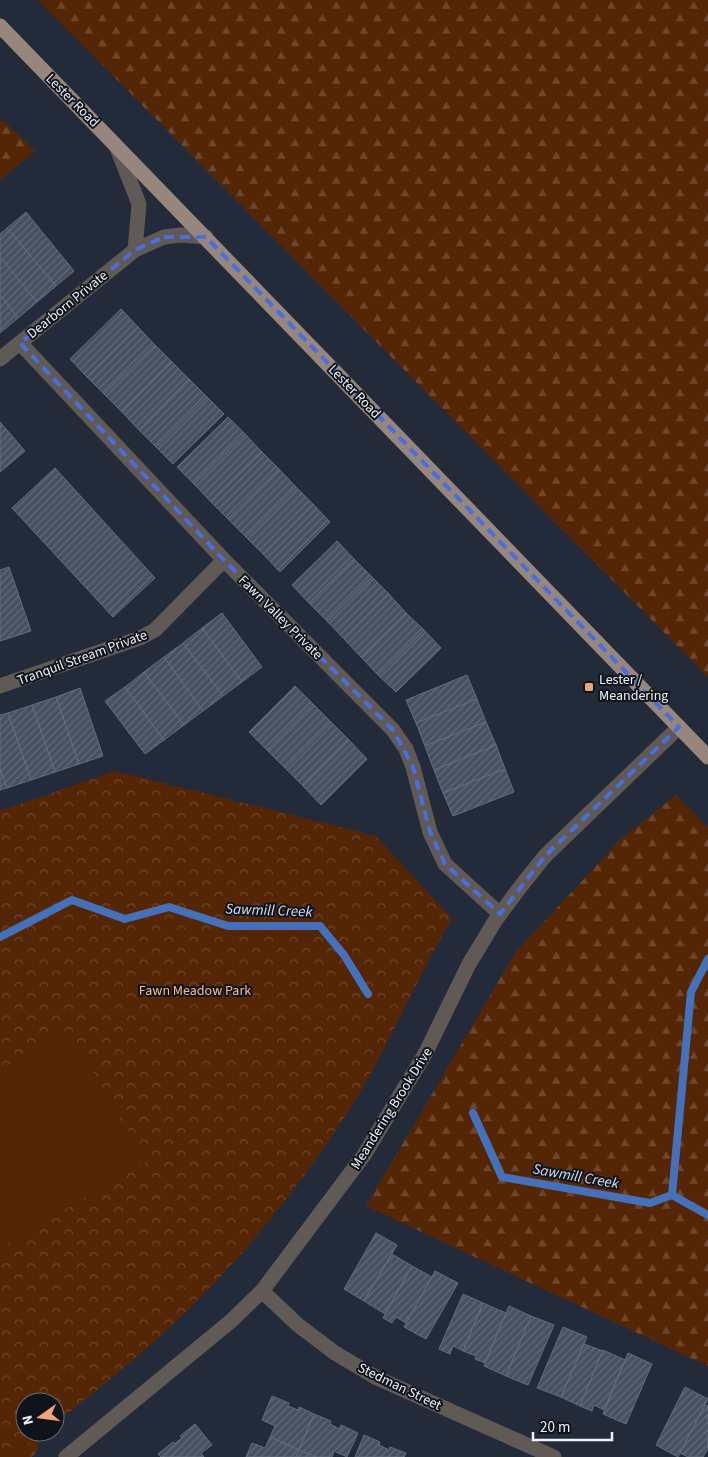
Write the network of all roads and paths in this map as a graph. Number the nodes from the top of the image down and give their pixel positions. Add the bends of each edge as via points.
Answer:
1 (0, 26) edge
2 (114, 142) junction
3 (206, 236) junction
4 (134, 250) junction
5 (20, 343) junction
6 (0, 359) edge
7 (224, 560) junction
8 (0, 686) edge
9 (679, 727) junction
10 (708, 757) edge
11 (500, 914) junction
12 (262, 1291) junction
13 (66, 1457) edge
14 (554, 1457) edge

1 - 2 main road, Lester Road
2 - 3 main road, Lester Road
2 - 4 street via 139,204
3 - 4 street, Dearborn Private via 164,237
3 - 9 main road, Lester Road
4 - 5 street, Dearborn Private
5 - 6 street, Dearborn Private
5 - 7 street, Fawn Valley Private
7 - 8 street, Tranquil Stream Private via 155,630
7 - 11 street, Fawn Valley Private via 393,730 413,767 430,832 445,864
9 - 10 main road, Lester Road
9 - 11 street, Meandering Brook Drive via 545,856
11 - 12 street, Meandering Brook Drive via 469,964 425,1054 369,1148
12 - 13 street, Meandering Brook Drive via 231,1321
12 - 14 street, Stedman Street via 298,1325 335,1353 377,1378

